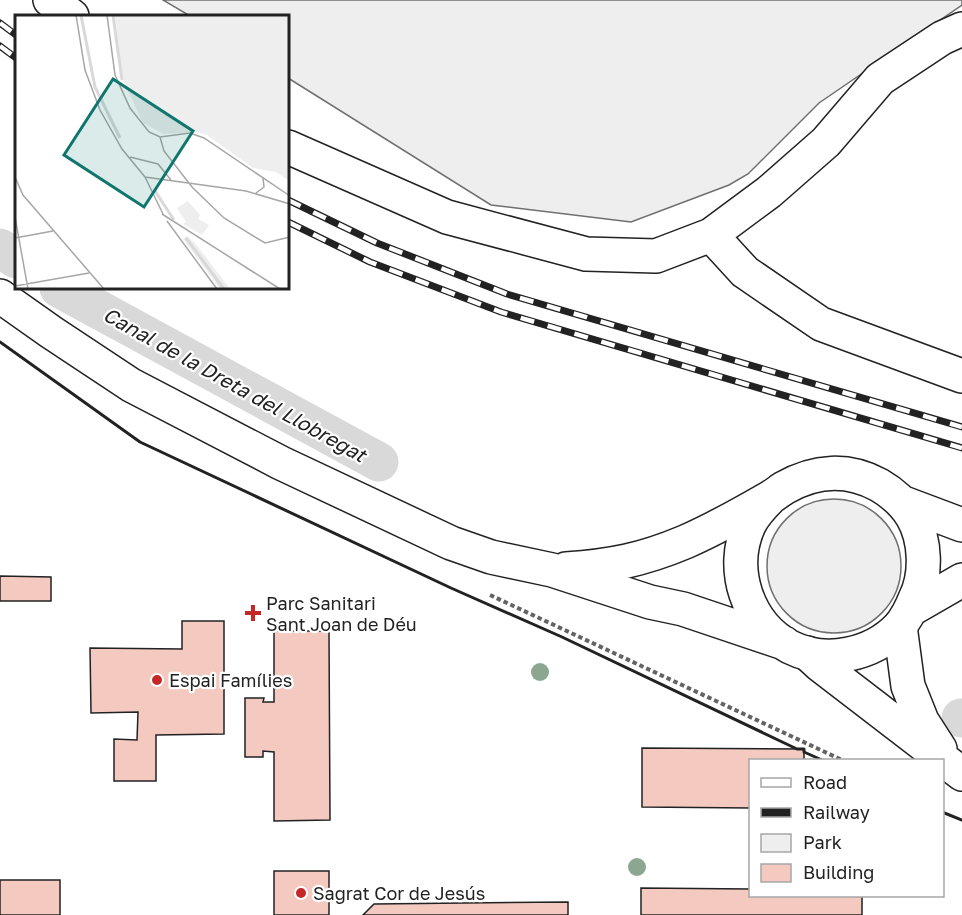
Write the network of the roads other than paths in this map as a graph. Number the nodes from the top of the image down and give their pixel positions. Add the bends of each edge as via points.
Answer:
1 (50, 0) edge
2 (71, 15) edge
3 (962, 29) edge
4 (290, 148) edge
5 (711, 235) junction
6 (0, 296) edge
7 (962, 376) edge
8 (771, 497) junction
9 (901, 502) junction
10 (962, 525) edge
11 (552, 570) junction
12 (962, 580) edge
13 (905, 618) junction
14 (796, 648) junction
15 (942, 759) edge
16 (944, 761) edge
17 (956, 770) edge

1 - 2 main road
3 - 5 main road via 880,80 826,142 769,192
4 - 5 main road via 447,217 586,254 656,256
5 - 7 main road via 745,272 821,324
6 - 11 main road via 132,385 281,463 451,543 491,557
8 - 9 main road via 812,475 840,472 865,477
8 - 11 main road via 687,541 644,558
8 - 14 main road via 759,509 746,533 740,560 742,586 760,622
9 - 10 main road
9 - 13 main road via 912,517 923,555 919,591
11 - 14 main road
12 - 13 main road
13 - 14 main road via 887,637 860,652 839,656
13 - 17 main road via 908,686 922,721
14 - 15 main road
16 - 17 main road

